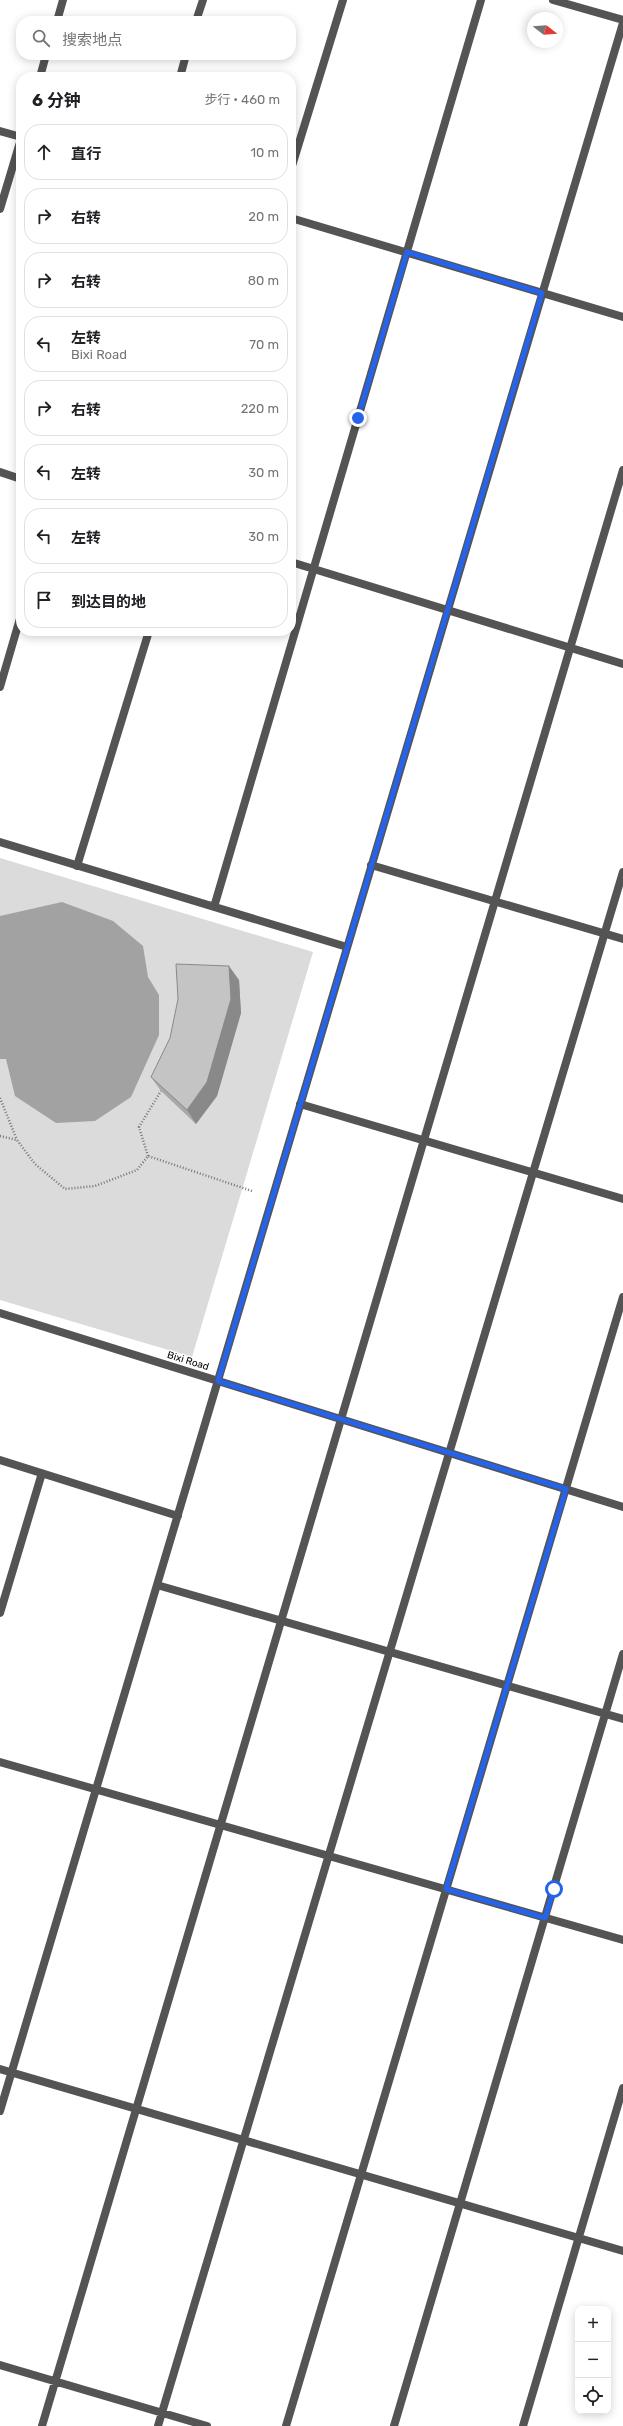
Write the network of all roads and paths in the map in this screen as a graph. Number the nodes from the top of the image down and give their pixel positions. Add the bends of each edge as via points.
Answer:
1 (63, 0) edge
2 (203, 0) edge
3 (343, 0) edge
4 (481, 0) edge
5 (553, 0) edge
6 (58, 16) edge
7 (198, 16) edge
8 (623, 21) edge
9 (45, 60) edge
10 (185, 60) edge
11 (41, 72) edge
12 (181, 72) edge
13 (0, 131) edge
14 (16, 136) edge
15 (296, 153) edge
16 (16, 155) edge
17 (0, 209) edge
18 (296, 219) edge
19 (407, 252) junction
20 (542, 293) junction
21 (623, 318) edge
22 (623, 470) edge
23 (0, 472) edge
24 (16, 477) edge
25 (296, 564) edge
26 (314, 569) junction
27 (448, 610) junction
28 (296, 630) edge
29 (16, 632) edge
30 (147, 636) edge
31 (294, 636) edge
32 (570, 648) junction
33 (623, 664) edge
34 (0, 687) edge
35 (0, 842) edge
36 (371, 865) junction
37 (77, 866) junction
38 (623, 872) edge
39 (495, 901) junction
40 (214, 907) junction
41 (605, 934) junction
42 (623, 939) edge
43 (347, 947) junction
44 (161, 1091) edge
45 (0, 1098) edge
46 (300, 1104) junction
47 (0, 1136) edge
48 (17, 1140) junction
49 (424, 1141) junction
50 (148, 1156) junction
51 (533, 1172) junction
52 (272, 1198) junction
53 (623, 1199) edge
54 (623, 1297) edge
55 (0, 1313) edge
56 (218, 1381) junction
57 (341, 1419) junction
58 (449, 1453) junction
59 (0, 1460) edge
60 (42, 1473) junction
61 (566, 1489) junction
62 (623, 1507) edge
63 (178, 1516) junction
64 (157, 1585) junction
65 (0, 1613) edge
66 (281, 1620) junction
67 (390, 1651) junction
68 (623, 1654) edge
69 (507, 1685) junction
70 (605, 1714) junction
71 (623, 1718) edge
72 (0, 1762) edge
73 (96, 1790) junction
74 (220, 1825) junction
75 (328, 1856) junction
76 (446, 1889) junction
77 (545, 1918) junction
78 (623, 1940) edge
79 (0, 2069) edge
80 (11, 2072) junction
81 (623, 2088) edge
82 (136, 2109) junction
83 (0, 2111) edge
84 (243, 2140) junction
85 (361, 2175) junction
86 (460, 2204) junction
87 (579, 2239) junction
88 (623, 2251) edge
89 (0, 2365) edge
90 (55, 2381) junction
91 (162, 2413) junction
92 (42, 2426) edge
93 (158, 2426) edge
94 (207, 2426) edge
95 (286, 2426) edge
96 (394, 2426) edge
97 (523, 2426) edge

1 - 6 street
2 - 7 street
3 - 15 street
4 - 19 street
5 - 8 street
8 - 20 street
9 - 11 street
10 - 12 street
13 - 14 street
16 - 17 street
18 - 19 street
19 - 20 street
19 - 26 street
20 - 21 street
20 - 27 street
22 - 32 street
23 - 24 street
25 - 26 street
26 - 27 street
26 - 28 street
27 - 32 street
27 - 36 street
29 - 34 street
30 - 37 street
31 - 40 street
32 - 33 street
32 - 39 street
35 - 37 street
36 - 39 street
36 - 43 street
37 - 40 street
38 - 41 street
39 - 41 street
39 - 49 street
40 - 43 street
41 - 42 street
41 - 51 street
43 - 46 street
44 - 50 path via 139,1127
45 - 48 path
46 - 49 street
46 - 52 street
47 - 48 path
48 - 50 path via 35,1164 65,1189 96,1186 137,1170
49 - 51 street
49 - 57 street
50 - 52 path
51 - 53 street
51 - 58 street
52 - 56 street
54 - 61 street
55 - 56 street, Bixi Road
56 - 57 street, Bixi Road
56 - 63 street
57 - 58 street, Bixi Road
57 - 66 street
58 - 61 street, Bixi Road
58 - 67 street
59 - 60 street
60 - 63 street
60 - 65 street
61 - 62 street, Bixi Road
61 - 69 street
63 - 64 street
64 - 66 street
64 - 73 street
66 - 67 street
66 - 74 street
67 - 69 street
67 - 75 street
68 - 70 street
69 - 70 street
69 - 76 street
70 - 71 street
70 - 77 street
72 - 73 street
73 - 74 street
73 - 80 street
74 - 75 street
74 - 82 street
75 - 76 street
75 - 84 street
76 - 77 street
76 - 85 street
77 - 78 street
77 - 86 street
79 - 80 street
80 - 82 street
80 - 83 street
81 - 87 street
82 - 84 street
82 - 90 street
84 - 85 street
84 - 91 street
85 - 86 street
85 - 95 street
86 - 87 street
86 - 96 street
87 - 88 street
87 - 97 street
89 - 90 street
90 - 91 street
90 - 92 street
91 - 93 street
91 - 94 street

